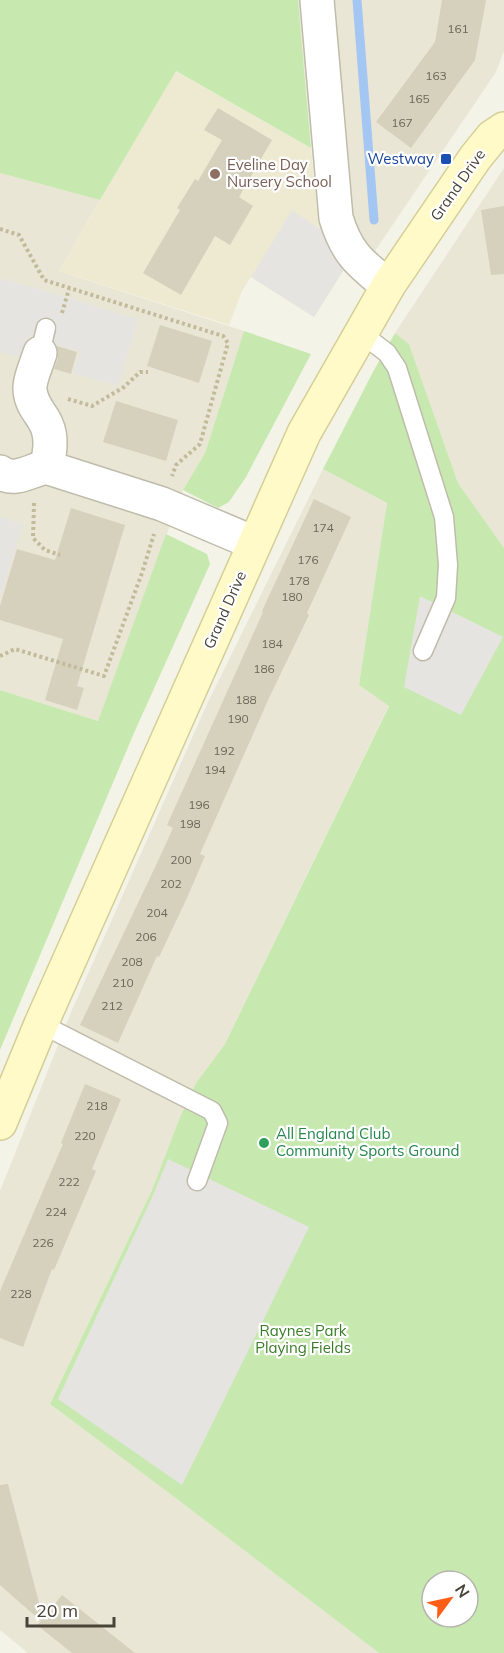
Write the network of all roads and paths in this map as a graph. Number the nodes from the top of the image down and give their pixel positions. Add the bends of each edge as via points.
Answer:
1 (317, 0) edge
2 (504, 129) edge
3 (0, 229) edge
4 (388, 286) junction
5 (70, 288) junction
6 (63, 308) dead end
7 (361, 333) junction
8 (43, 340) dead end
9 (148, 372) dead end
10 (30, 388) junction
11 (17, 474) edge
12 (162, 504) junction
13 (255, 543) junction
14 (60, 555) dead end
15 (423, 651) dead end
16 (0, 656) edge
17 (41, 1024) junction
18 (0, 1123) edge
19 (197, 1181) dead end

1 - 4 street via 336,218 351,252
2 - 4 main road, Grand Drive via 475,158
3 - 5 path via 19,235 44,280
4 - 7 main road, Grand Drive
5 - 6 path
5 - 12 path via 223,336 228,343 200,444 176,465
7 - 13 main road, Grand Drive via 304,433
7 - 15 lane via 387,353 397,368 444,517 446,598
8 - 10 street
9 - 10 path via 140,372 92,406
10 - 11 street via 35,408 49,430 51,449
11 - 12 street
11 - 14 path via 33,538 45,550
12 - 13 street
12 - 16 path via 142,573 104,676 15,649
13 - 17 main road, Grand Drive
17 - 18 main road, Grand Drive
17 - 19 lane via 212,1111 218,1123

